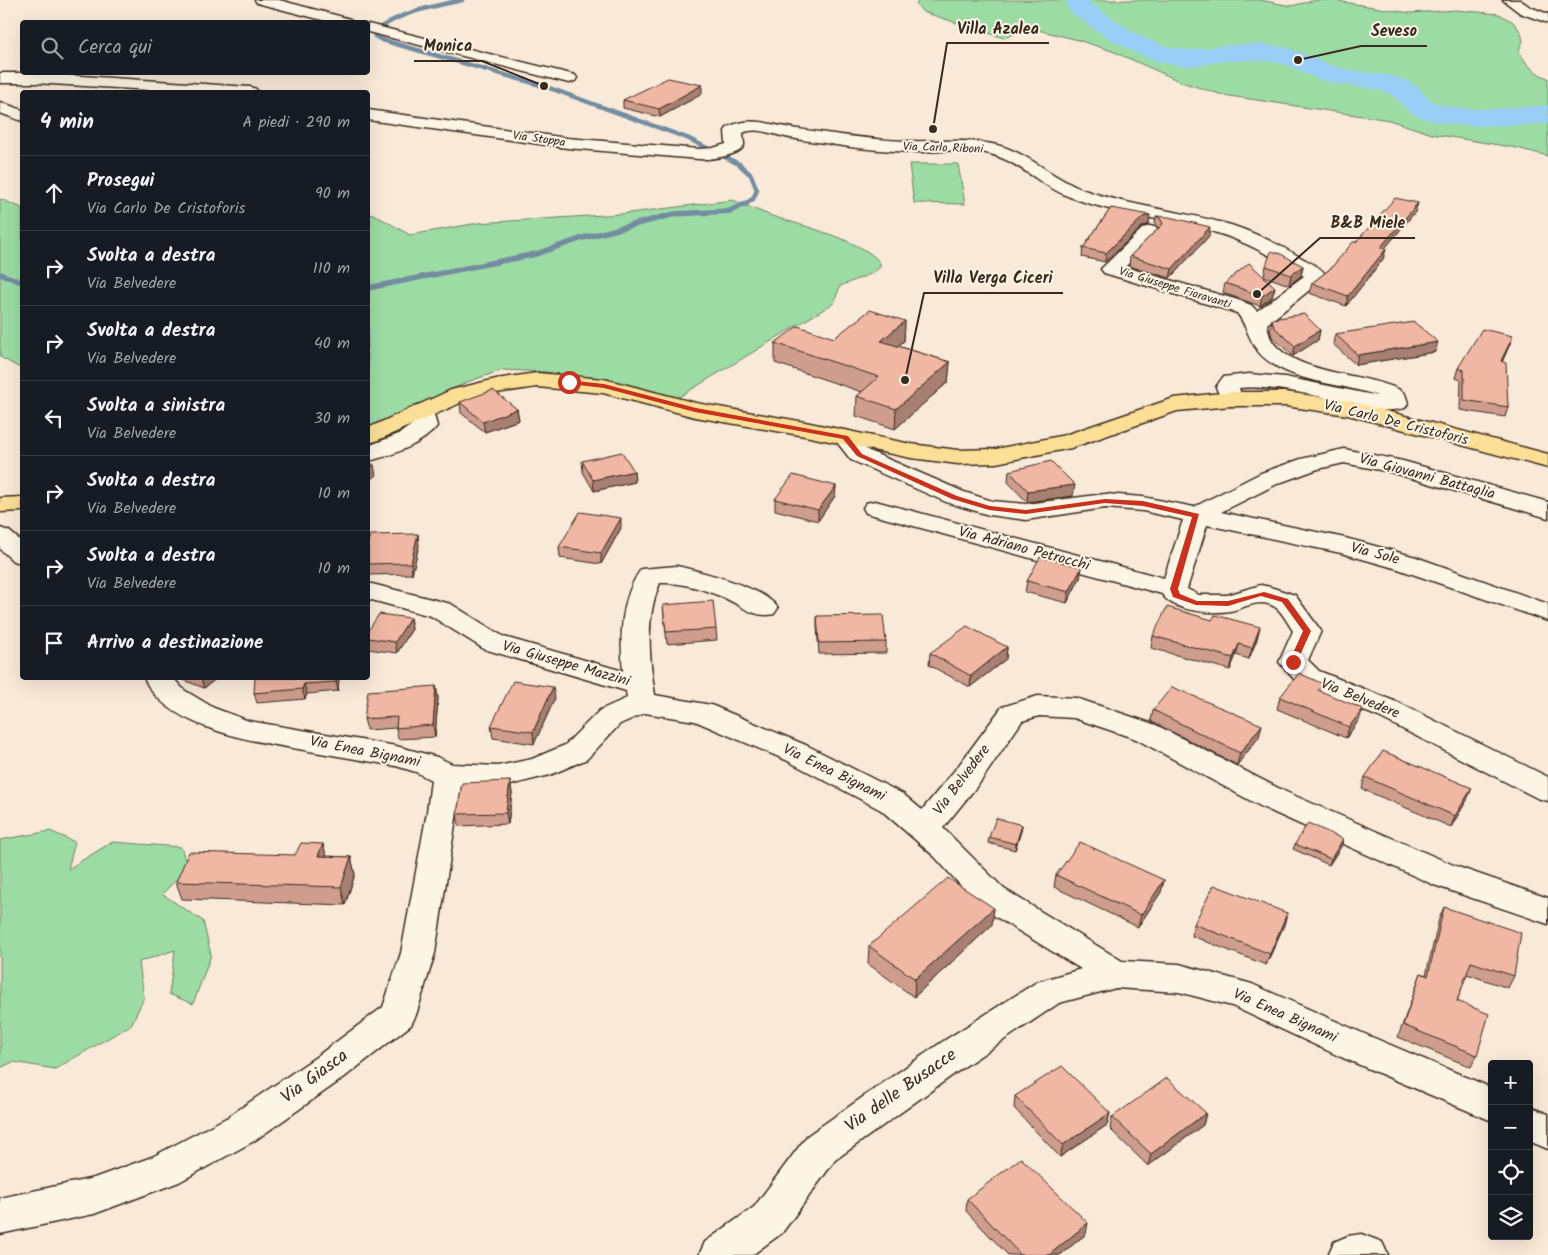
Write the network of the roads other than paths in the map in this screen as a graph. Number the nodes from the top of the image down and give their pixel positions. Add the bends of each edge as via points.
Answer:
1 (262, 0) edge
2 (1510, 0) edge
3 (1548, 19) edge
4 (337, 20) edge
5 (370, 29) edge
6 (0, 78) edge
7 (569, 78) dead end
8 (219, 90) edge
9 (0, 107) edge
10 (20, 115) edge
11 (370, 115) edge
12 (719, 152) joint
13 (1150, 232) dead end
14 (1256, 323) junction
15 (1231, 399) junction
16 (422, 411) junction
17 (370, 435) edge
18 (845, 437) junction
19 (370, 453) edge
20 (1548, 461) edge
21 (20, 504) edge
22 (0, 505) edge
23 (875, 508) dead end
24 (1548, 510) edge
25 (1196, 516) junction
26 (0, 536) edge
27 (20, 553) edge
28 (1174, 589) junction
29 (370, 592) edge
30 (764, 608) dead end
31 (1548, 613) edge
32 (160, 680) edge
33 (640, 694) junction
34 (447, 776) junction
35 (1548, 790) edge
36 (924, 830) junction
37 (1548, 911) edge
38 (1116, 974) junction
39 (1485, 1102) edge
40 (1533, 1125) edge
41 (1548, 1132) edge
42 (0, 1216) edge
43 (719, 1255) edge
44 (1348, 1255) edge
45 (1368, 1255) edge

1 - 4 street
2 - 3 street
5 - 7 street
6 - 8 street
9 - 10 street
11 - 12 street, Via Stoppa via 567,143
12 - 14 street, Via Carlo Riboni via 734,146 734,131 751,125 867,143 994,150 1018,159 1044,178 1075,193 1223,229 1258,242 1317,276
13 - 14 street, Via Giuseppe Fioravanti via 1111,269 1231,304 1244,309
14 - 15 street, Via Giuseppe Fioravanti via 1257,334 1266,346 1288,364 1384,391 1393,395 1397,403 1375,403 1289,385 1243,380 1231,382 1227,387
15 - 18 main road, Via Carlo De Cristoforis via 1174,406 1071,442 996,456 958,457 910,451
15 - 20 main road, Via Carlo De Cristoforis via 1284,399 1349,408
16 - 17 main road, Via Carlo De Cristoforis
16 - 18 main road, Via Carlo De Cristoforis via 460,395 537,380 604,386 695,410
16 - 19 street via 425,426 407,439
18 - 25 street via 859,455 955,497 989,508 1026,512 1105,501 1143,504
21 - 22 main road
23 - 28 street, Via Adriano Petrocchi
24 - 25 street, Via Giovanni Battaglia via 1394,466 1344,456 1270,478
25 - 28 street
25 - 31 street, Via Sole via 1345,546 1407,563
26 - 27 street
28 - 35 street, Via Belvedere via 1176,595 1196,603 1228,603 1261,593 1285,601 1307,631 1293,662 1309,678 1390,710
29 - 33 street, Via Giuseppe Mazzini via 441,610 494,644
30 - 33 street via 730,590 677,574 650,575 640,594 634,648
32 - 34 street, Via Enea Bignami via 174,696 204,715 245,730 396,756 426,764
33 - 34 street, Via Enea Bignami via 610,717 576,752 539,768 498,777
33 - 36 street, Via Enea Bignami via 702,712 797,753 892,802
34 - 42 street, Via Giasca via 418,953 398,1015 242,1129 166,1170 94,1196
36 - 37 street, Via Belvedere via 1012,714 1038,706 1076,708 1146,732 1275,800 1446,876
36 - 38 street, Via Enea Bignami via 992,898
38 - 39 street, Via Enea Bignami via 1179,978 1240,994
38 - 43 street, Via delle Busacce via 1049,992 955,1053 820,1148 768,1220
40 - 41 street
44 - 45 street

